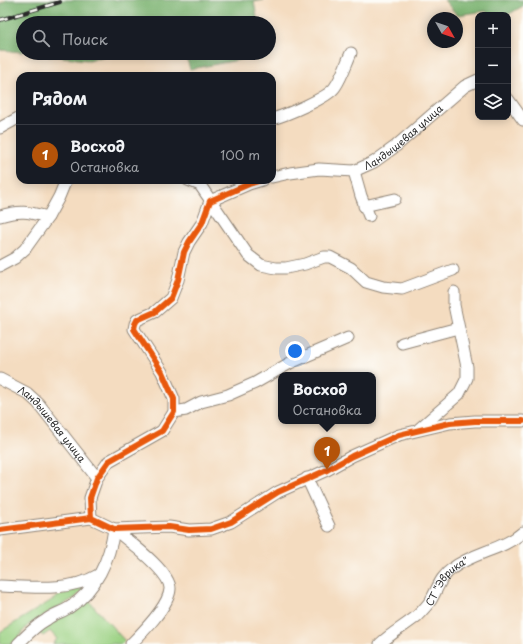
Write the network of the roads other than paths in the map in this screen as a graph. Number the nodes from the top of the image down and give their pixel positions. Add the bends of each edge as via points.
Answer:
1 (351, 53) dead end
2 (475, 81) edge
3 (515, 106) edge
4 (276, 118) edge
5 (16, 119) edge
6 (523, 120) edge
7 (0, 128) edge
8 (354, 171) junction
9 (276, 177) edge
10 (64, 184) edge
11 (200, 184) edge
12 (249, 184) edge
13 (395, 199) dead end
14 (210, 201) junction
15 (0, 216) edge
16 (48, 217) junction
17 (0, 266) edge
18 (453, 270) dead end
19 (454, 292) dead end
20 (458, 328) junction
21 (348, 338) dead end
22 (402, 343) dead end
23 (0, 379) edge
24 (174, 412) junction
25 (523, 421) edge
26 (419, 429) junction
27 (97, 478) junction
28 (307, 478) junction
29 (91, 518) junction
30 (329, 526) dead end
31 (114, 529) junction
32 (0, 530) edge
33 (523, 532) edge
34 (101, 574) junction
35 (0, 586) edge
36 (18, 644) edge
37 (131, 644) edge
38 (380, 644) edge

1 - 4 street via 334,88 312,103
2 - 8 street, Ландышевая улица via 465,86 396,146 374,162
3 - 6 street
5 - 7 street
8 - 9 street, Ландышевая улица via 319,169
8 - 13 street via 367,211
10 - 16 street
11 - 14 street
12 - 14 street
14 - 18 street via 248,255 261,265 286,268 330,257 351,268 366,282 383,288 402,288
14 - 24 street via 202,222 184,252 171,298 155,312 137,320 134,329 162,372 174,399
15 - 16 street via 25,212
16 - 17 street via 24,249 15,258
19 - 20 street
20 - 22 street
20 - 26 street via 467,378 459,394
21 - 24 street via 228,396
23 - 27 street, Ландышевая улица via 27,392 38,403
24 - 27 street via 162,431 109,461
25 - 26 street via 462,422
26 - 28 street via 399,435
27 - 29 street via 90,498
28 - 30 street
28 - 31 street via 278,492 231,522 211,528
29 - 31 street
29 - 32 street
31 - 34 street via 112,546
31 - 37 street via 143,552 162,573 170,590 165,604
33 - 38 street, СТ "Эврика" via 500,546 452,568 440,581 430,601 417,616
34 - 35 street via 72,585
34 - 36 street via 88,592 71,606 46,619

